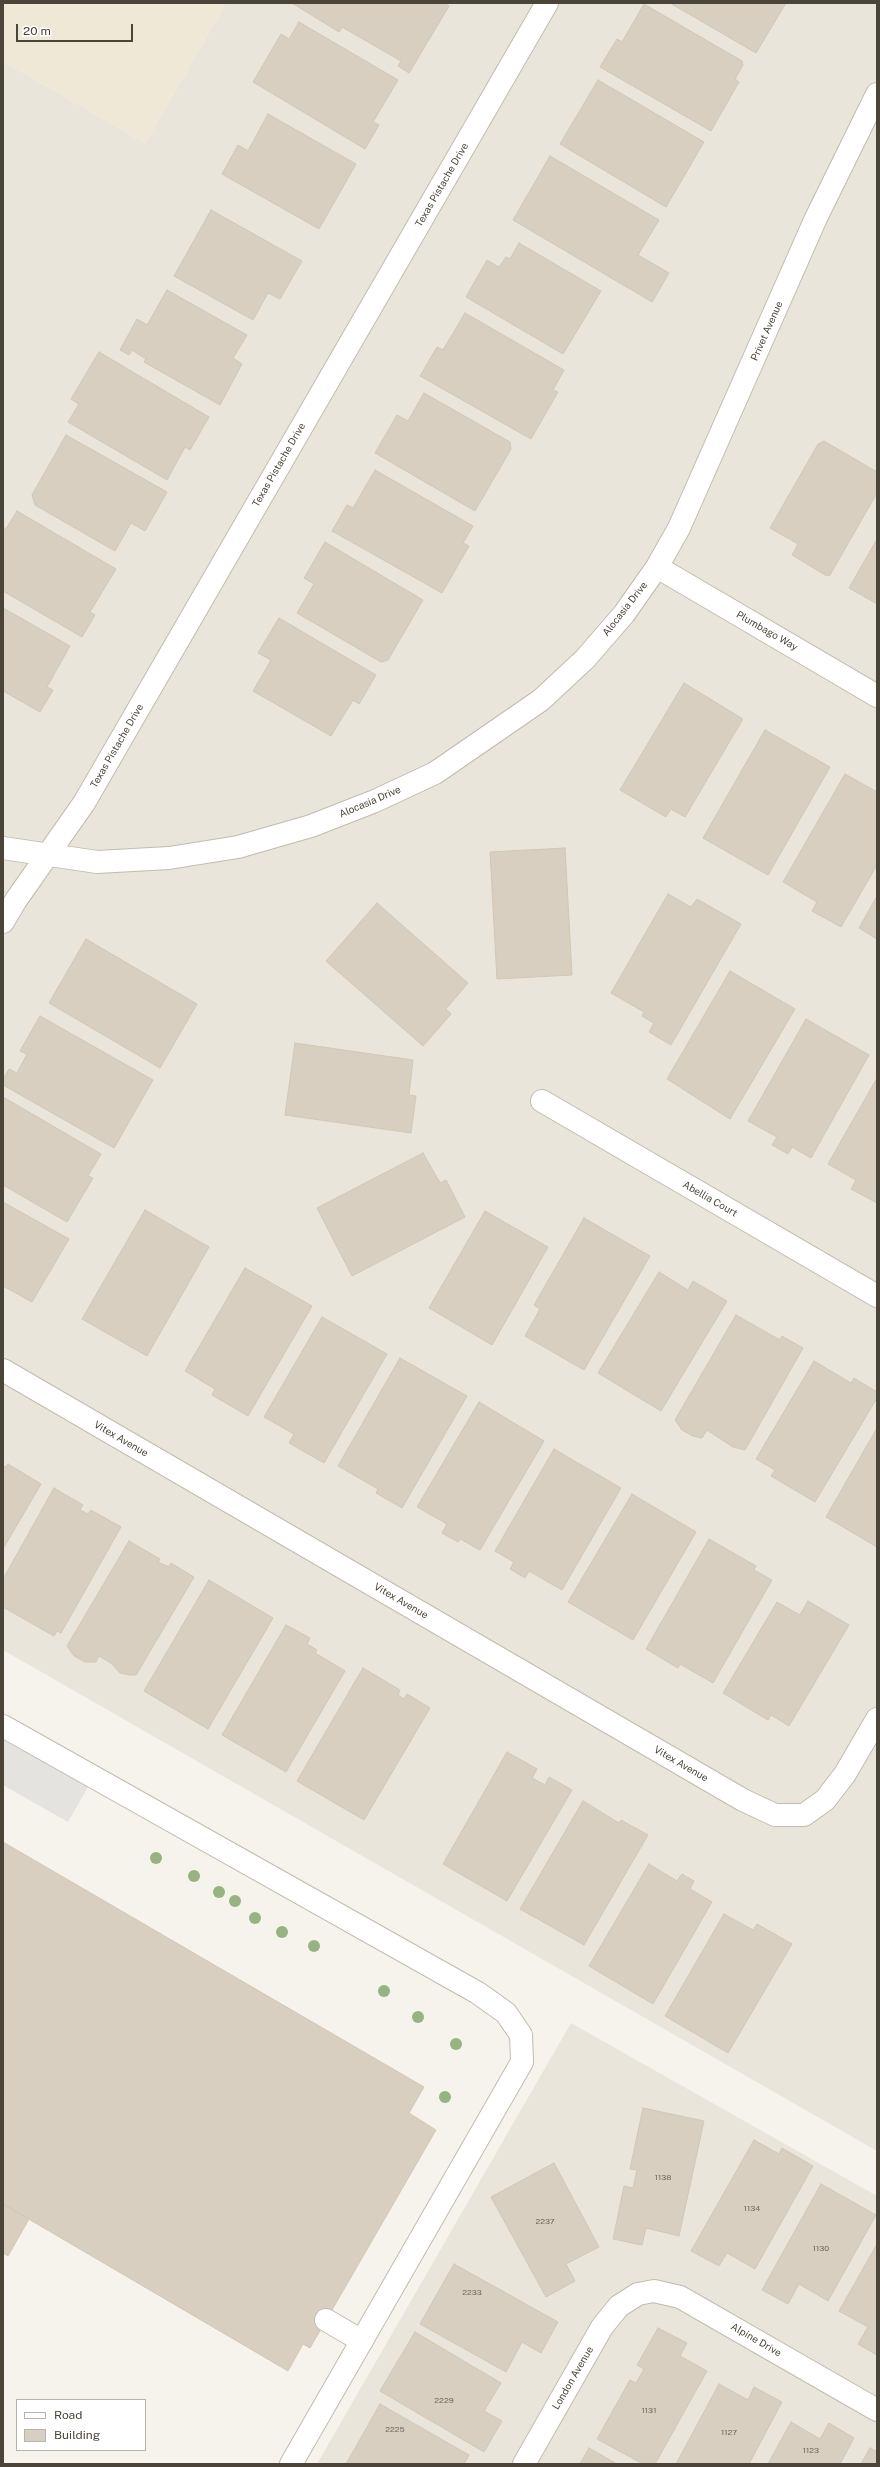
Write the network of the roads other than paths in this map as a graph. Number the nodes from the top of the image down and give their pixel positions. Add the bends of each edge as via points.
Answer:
1 (547, 3) edge
2 (877, 94) edge
3 (657, 567) junction
4 (877, 696) edge
5 (3, 848) edge
6 (48, 855) junction
7 (3, 922) edge
8 (542, 1101) dead end
9 (877, 1296) edge
10 (3, 1370) edge
11 (877, 1719) edge
12 (3, 1726) edge
13 (630, 2298) joint
14 (326, 2320) dead end
15 (362, 2341) junction
16 (877, 2410) edge
17 (292, 2464) edge
18 (524, 2464) edge

1 - 6 street, Texas Pistache Drive via 88,796
2 - 3 street, Privet Avenue via 816,218 682,522
3 - 4 street, Plumbago Way
3 - 6 street, Alocasia Drive via 624,614 585,659 541,700 435,773 376,801 311,826 238,847 169,858 97,862
5 - 6 street, Alocasia Drive
6 - 7 street, Texas Pistache Drive
8 - 9 street, Abellia Court
10 - 11 street, Vitex Avenue via 742,1800 774,1815 804,1815 825,1800 845,1774
12 - 15 street via 478,1993 506,2013 521,2035 522,2062
13 - 16 street, Alpine Drive via 654,2292 680,2297
13 - 18 street, London Avenue via 619,2306 602,2327
14 - 15 street
15 - 17 street

